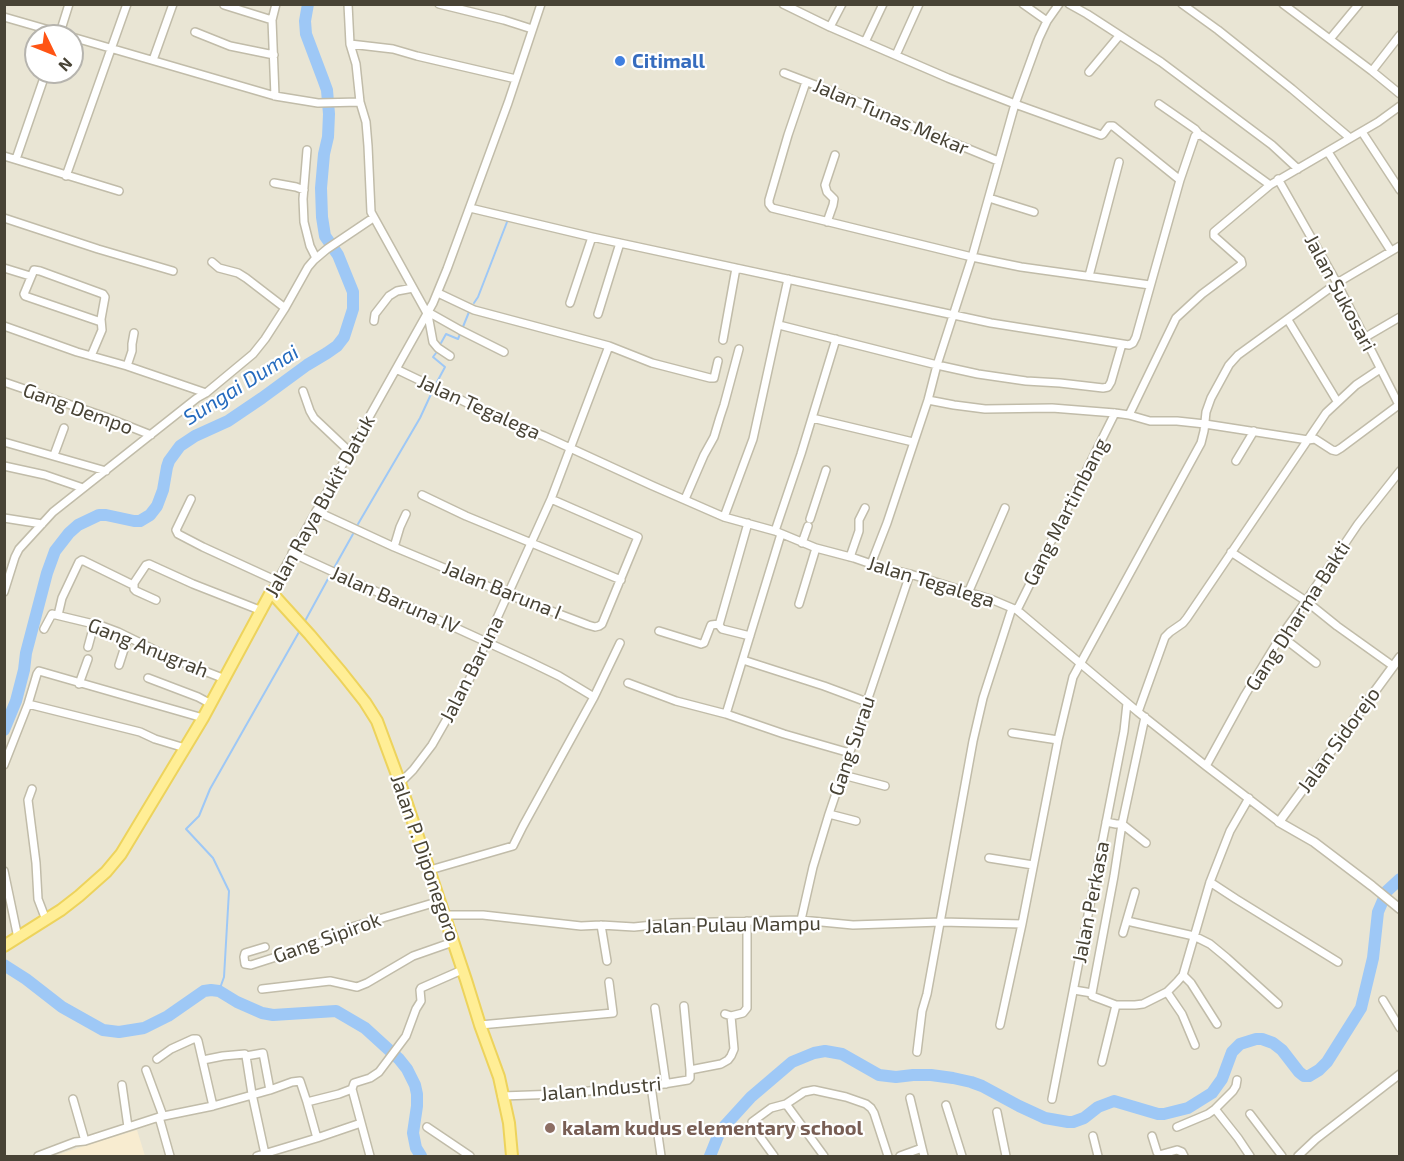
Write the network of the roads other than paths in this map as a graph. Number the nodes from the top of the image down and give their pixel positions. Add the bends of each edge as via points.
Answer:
1 (69, 4) edge
2 (127, 4) edge
3 (173, 4) edge
4 (276, 4) edge
5 (348, 4) edge
6 (439, 4) edge
7 (541, 4) edge
8 (783, 4) edge
9 (842, 4) edge
10 (883, 4) edge
11 (918, 4) edge
12 (1023, 4) edge
13 (1059, 4) edge
14 (1070, 4) edge
15 (1182, 4) edge
16 (1197, 4) edge
17 (1283, 4) edge
18 (1359, 4) edge
19 (224, 5) edge
20 (1192, 11) junction
21 (4, 18) edge
22 (272, 20) junction
23 (1047, 21) junction
24 (25, 24) edge
25 (62, 24) edge
26 (830, 27) junction
27 (532, 29) junction
28 (195, 32) dead end
29 (1400, 35) edge
30 (1119, 36) junction
31 (1330, 39) junction
32 (84, 40) edge
33 (865, 42) junction
34 (350, 44) junction
35 (111, 48) junction
36 (274, 55) junction
37 (896, 55) junction
38 (153, 60) junction
39 (1372, 71) junction
40 (1089, 72) dead end
41 (784, 73) dead end
42 (516, 79) junction
43 (806, 82) junction
44 (42, 84) edge
45 (1400, 94) edge
46 (275, 96) junction
47 (360, 102) junction
48 (1015, 104) junction
49 (1159, 104) dead end
50 (1400, 106) edge
51 (1362, 132) junction
52 (1199, 134) junction
53 (1350, 138) junction
54 (307, 150) dead end
55 (1328, 152) junction
56 (835, 155) dead end
57 (4, 156) edge
58 (16, 159) junction
59 (998, 161) junction
60 (1119, 162) dead end
61 (1298, 169) junction
62 (66, 176) junction
63 (1278, 179) junction
64 (1180, 180) junction
65 (274, 183) dead end
66 (1270, 185) junction
67 (304, 190) junction
68 (1400, 190) edge
69 (119, 192) dead end
70 (989, 198) junction
71 (470, 208) junction
72 (1034, 213) dead end
73 (4, 218) edge
74 (373, 218) junction
75 (827, 222) junction
76 (592, 237) junction
77 (620, 243) junction
78 (1400, 246) edge
79 (1391, 251) junction
80 (972, 257) junction
81 (316, 258) junction
82 (212, 262) dead end
83 (4, 268) edge
84 (736, 268) junction
85 (173, 271) dead end
86 (30, 276) junction
87 (1089, 276) junction
88 (789, 279) junction
89 (1337, 283) junction
90 (1150, 285) junction
91 (413, 288) junction
92 (438, 293) junction
93 (570, 303) dead end
94 (285, 308) junction
95 (428, 313) junction
96 (598, 314) dead end
97 (953, 315) junction
98 (1400, 317) edge
99 (1288, 320) junction
100 (374, 321) dead end
101 (101, 322) junction
102 (779, 324) junction
103 (4, 326) edge
104 (134, 333) dead end
105 (1364, 338) junction
106 (836, 339) junction
107 (723, 340) dead end
108 (1122, 344) junction
109 (609, 346) junction
110 (739, 349) dead end
111 (504, 352) dead end
112 (91, 356) junction
113 (450, 356) dead end
114 (718, 361) dead end
115 (937, 365) junction
116 (127, 366) junction
117 (396, 369) junction
118 (1380, 369) junction
119 (4, 382) edge
120 (303, 391) dead end
121 (206, 393) junction
122 (928, 400) junction
123 (1337, 401) junction
124 (1399, 406) edge
125 (1115, 413) junction
126 (1129, 415) junction
127 (812, 418) junction
128 (1205, 424) junction
129 (64, 428) dead end
130 (1254, 431) junction
131 (151, 435) junction
132 (1308, 440) junction
133 (4, 442) edge
134 (913, 442) junction
135 (571, 448) junction
136 (350, 452) junction
137 (54, 455) junction
138 (1236, 461) dead end
139 (4, 466) edge
140 (826, 470) dead end
141 (106, 471) junction
142 (1400, 471) edge
143 (83, 488) junction
144 (423, 495) dead end
145 (191, 499) dead end
146 (551, 499) junction
147 (685, 499) junction
148 (865, 508) dead end
149 (1005, 508) dead end
150 (316, 511) junction
151 (406, 514) dead end
152 (724, 517) junction
153 (4, 518) edge
154 (748, 523) junction
155 (42, 524) junction
156 (778, 533) junction
157 (531, 543) junction
158 (802, 543) junction
159 (394, 547) junction
160 (816, 548) junction
161 (1231, 552) junction
162 (292, 553) junction
163 (850, 557) junction
164 (871, 564) junction
165 (910, 574) junction
166 (621, 580) junction
167 (277, 581) junction
168 (134, 583) junction
169 (4, 592) edge
170 (271, 592) junction
171 (968, 593) junction
172 (508, 595) junction
173 (156, 600) dead end
174 (1306, 602) junction
175 (799, 604) dead end
176 (1014, 609) junction
177 (262, 611) junction
178 (58, 615) junction
179 (94, 624) junction
180 (719, 624) junction
181 (44, 629) dead end
182 (659, 631) dead end
183 (750, 636) junction
184 (1281, 636) junction
185 (128, 637) junction
186 (487, 642) junction
187 (620, 643) dead end
188 (88, 647) dead end
189 (1400, 657) edge
190 (88, 659) dead end
191 (743, 660) junction
192 (1316, 663) dead end
193 (1081, 664) junction
194 (118, 665) dead end
195 (1393, 666) junction
196 (148, 678) dead end
197 (225, 679) junction
198 (628, 683) dead end
199 (79, 684) junction
200 (594, 697) junction
201 (867, 702) junction
202 (1127, 703) junction
203 (27, 704) junction
204 (211, 704) junction
205 (1138, 712) junction
206 (726, 714) junction
207 (1145, 717) junction
208 (203, 718) junction
209 (1012, 733) dead end
210 (1058, 740) junction
211 (185, 748) junction
212 (850, 753) junction
213 (4, 765) edge
214 (1206, 766) junction
215 (843, 775) junction
216 (400, 783) junction
217 (885, 786) dead end
218 (32, 789) dead end
219 (1249, 798) junction
220 (829, 814) junction
221 (856, 821) dead end
222 (1106, 822) junction
223 (1279, 822) junction
224 (1122, 824) junction
225 (1146, 843) dead end
226 (989, 858) dead end
227 (1033, 865) junction
228 (430, 870) junction
229 (4, 871) edge
230 (1210, 882) junction
231 (1135, 892) dead end
232 (440, 901) junction
233 (1400, 909) edge
234 (444, 915) junction
235 (46, 920) junction
236 (801, 920) junction
237 (747, 921) junction
238 (1127, 921) junction
239 (941, 922) junction
240 (1022, 924) junction
241 (601, 925) junction
242 (1123, 933) dead end
243 (1194, 936) junction
244 (18, 938) junction
245 (453, 942) junction
246 (4, 946) edge
247 (265, 947) dead end
248 (607, 961) dead end
249 (1338, 962) dead end
250 (462, 970) junction
251 (1183, 975) junction
252 (609, 982) dead end
253 (262, 989) dead end
254 (1074, 990) junction
255 (1167, 992) junction
256 (1092, 993) junction
257 (1383, 1000) dead end
258 (1278, 1004) dead end
259 (1116, 1005) junction
260 (684, 1006) dead end
261 (655, 1008) dead end
262 (480, 1024) junction
263 (1217, 1024) dead end
264 (1000, 1025) dead end
265 (1400, 1028) edge
266 (1195, 1045) dead end
267 (917, 1052) dead end
268 (246, 1056) junction
269 (157, 1059) dead end
270 (203, 1060) junction
271 (1102, 1062) dead end
272 (146, 1070) dead end
273 (690, 1070) junction
274 (1400, 1074) edge
275 (1237, 1080) dead end
276 (666, 1084) junction
277 (122, 1085) dead end
278 (651, 1086) junction
279 (352, 1089) junction
280 (270, 1090) junction
281 (252, 1094) junction
282 (502, 1096) junction
283 (910, 1098) dead end
284 (73, 1099) dead end
285 (1052, 1099) dead end
286 (307, 1102) junction
287 (786, 1104) junction
288 (946, 1105) dead end
289 (213, 1106) junction
290 (1215, 1109) junction
291 (997, 1112) dead end
292 (1250, 1114) dead end
293 (161, 1117) junction
294 (361, 1124) junction
295 (128, 1127) junction
296 (427, 1127) dead end
297 (1177, 1127) dead end
298 (1093, 1136) dead end
299 (1152, 1136) dead end
300 (317, 1138) junction
301 (85, 1141) junction
302 (923, 1153) edge
303 (265, 1154) junction
304 (38, 1156) edge
305 (170, 1156) edge
306 (257, 1156) edge
307 (370, 1156) edge
308 (470, 1156) edge
309 (512, 1156) edge
310 (661, 1156) edge
311 (774, 1156) edge
312 (825, 1156) edge
313 (888, 1156) edge
314 (900, 1156) edge
315 (962, 1156) edge
316 (1006, 1156) edge
317 (1098, 1156) edge
318 (1184, 1156) edge
319 (1250, 1156) edge
320 (1282, 1156) edge
321 (1298, 1156) edge

1 - 25 street
2 - 35 street
3 - 38 street
4 - 22 street
5 - 34 street
6 - 27 street
7 - 27 street, Jalan Raya Bukit Datuk
8 - 26 street
9 - 26 street
10 - 33 street
11 - 37 street
12 - 23 street
13 - 23 street
14 - 30 street
15 - 20 street
16 - 20 street
17 - 31 street
18 - 31 street
19 - 22 street
20 - 53 street
21 - 24 street
22 - 36 street
23 - 48 street
26 - 33 street
27 - 42 street, Jalan Raya Bukit Datuk
28 - 36 street via 230,46
29 - 39 street
30 - 40 street
30 - 61 street via 1220,105
31 - 39 street
32 - 35 street
33 - 37 street
34 - 42 street via 393,50
34 - 47 street
35 - 38 street
35 - 62 street
36 - 46 street
37 - 48 street
38 - 46 street
39 - 45 street
41 - 43 street, Jalan Tunas Mekar
42 - 71 street, Jalan Raya Bukit Datuk
43 - 59 street, Jalan Tunas Mekar
43 - 75 street via 768,202 775,209
44 - 58 street
46 - 47 street
47 - 74 street via 366,122
48 - 59 street
48 - 64 street via 1101,135 1113,126
49 - 52 street
50 - 51 street
51 - 53 street
51 - 68 street
52 - 64 street via 1193,138
52 - 66 street
53 - 55 street
54 - 67 street
55 - 61 street
55 - 79 street
56 - 75 street via 825,185 834,199
57 - 58 street
58 - 62 street
59 - 70 street
60 - 87 street
61 - 63 street
62 - 69 street
63 - 66 street
63 - 89 street, Jalan Sukosari
64 - 90 street
65 - 67 street
66 - 126 street via 1214,232 1242,264 1176,318
67 - 81 street via 304,222
70 - 72 street
70 - 80 street
71 - 76 street
71 - 92 street, Jalan Raya Bukit Datuk
73 - 85 street
74 - 81 street
74 - 91 street
75 - 80 street
76 - 77 street
76 - 93 street
77 - 84 street
77 - 96 street
78 - 79 street
79 - 89 street
80 - 87 street
80 - 97 street
81 - 94 street
82 - 94 street via 246,278
83 - 86 street
84 - 88 street
84 - 107 street
86 - 101 street via 25,296
86 - 101 street via 34,270 40,271 103,294
87 - 90 street
88 - 97 street
88 - 102 street
89 - 99 street
89 - 105 street, Jalan Sukosari
90 - 108 street via 1136,337 1131,344
91 - 95 street
91 - 100 street via 389,296
92 - 95 street, Jalan Raya Bukit Datuk
92 - 109 street via 474,310
94 - 121 street via 253,354
95 - 111 street
95 - 113 street via 433,342
95 - 117 street, Jalan Raya Bukit Datuk
97 - 108 street
97 - 115 street
98 - 105 street
99 - 123 street
99 - 128 street via 1233,360 1208,405
101 - 112 street via 102,330
102 - 106 street
102 - 152 street via 753,439
103 - 112 street
104 - 116 street
105 - 118 street, Jalan Sukosari
106 - 115 street
106 - 127 street
108 - 115 street via 1111,382 1103,388 1026,381
109 - 114 street via 712,378
109 - 135 street, Jalan Baruna
110 - 147 street via 714,437
112 - 116 street
115 - 122 street
116 - 121 street
117 - 135 street, Jalan Tegalega
117 - 136 street, Jalan Raya Bukit Datuk
118 - 123 street
118 - 124 street, Jalan Sukosari
119 - 131 street, Gang Dempo
120 - 136 street via 314,418
121 - 131 street
122 - 125 street via 995,410 1052,408
122 - 134 street
123 - 132 street
124 - 132 street via 1338,450 1315,439
125 - 126 street
125 - 176 street, Gang Martimbang
126 - 128 street via 1150,421
127 - 134 street
127 - 156 street
128 - 130 street
128 - 193 street via 1201,443
129 - 137 street
130 - 132 street
130 - 138 street
131 - 141 street
132 - 161 street
133 - 137 street
134 - 164 street
135 - 146 street, Jalan Baruna
135 - 147 street, Jalan Tegalega
136 - 150 street, Jalan Raya Bukit Datuk
137 - 141 street
139 - 143 street
140 - 158 street
141 - 143 street
142 - 174 street, Gang Dharma Bakti via 1358,524
143 - 155 street
144 - 157 street
145 - 167 street via 176,530 178,534
146 - 157 street, Jalan Baruna
146 - 166 street, Jalan Baruna I via 638,537
147 - 152 street, Jalan Tegalega
148 - 163 street
149 - 171 street
150 - 159 street, Jalan Baruna I
150 - 162 street, Jalan Raya Bukit Datuk
151 - 159 street
152 - 154 street, Jalan Tegalega
153 - 155 street
154 - 156 street, Jalan Tegalega
154 - 180 street
155 - 169 street via 17,553
156 - 158 street, Jalan Tegalega
156 - 183 street
157 - 166 street
157 - 172 street, Jalan Baruna
158 - 160 street, Jalan Tegalega
159 - 172 street, Jalan Baruna I
160 - 163 street, Jalan Tegalega
160 - 175 street
161 - 174 street
161 - 205 street via 1184,621 1165,637
162 - 167 street, Jalan Raya Bukit Datuk
162 - 186 street, Jalan Baruna IV
163 - 164 street, Jalan Tegalega
164 - 165 street, Jalan Tegalega
165 - 171 street, Jalan Tegalega
165 - 201 street, Gang Surau
166 - 172 street, Jalan Baruna I via 602,624 597,627
167 - 170 street, Jalan Raya Bukit Datuk
168 - 173 street via 136,591
168 - 177 street via 149,564
168 - 178 street via 82,560 62,598
170 - 177 main road, Jalan Raya Bukit Datuk
170 - 216 main road, Jalan P. Diponegoro via 372,712
171 - 176 street, Jalan Tegalega
172 - 186 street, Jalan Baruna
174 - 184 street, Gang Dharma Bakti
174 - 195 street
176 - 193 street, Jalan Tegalega
176 - 239 street, Gang Martimbang via 979,715
177 - 197 main road, Jalan Raya Bukit Datuk
178 - 179 street, Gang Anugrah
178 - 181 street via 51,614
179 - 185 street, Gang Anugrah
179 - 188 street
180 - 182 street via 711,625 701,644
180 - 183 street via 722,629
183 - 191 street
184 - 192 street
184 - 214 street, Gang Dharma Bakti
185 - 194 street
185 - 197 street, Gang Anugrah
186 - 200 street, Jalan Baruna IV
186 - 216 street, Jalan Baruna via 446,723 414,770
187 - 200 street
189 - 195 street, Jalan Sidorejo
190 - 199 street
191 - 201 street
191 - 206 street
193 - 202 street, Jalan Tegalega
193 - 210 street via 1073,677
195 - 223 street, Jalan Sidorejo
196 - 204 street
197 - 204 main road, Jalan Raya Bukit Datuk
198 - 206 street
199 - 203 street via 38,672
199 - 208 street
200 - 228 street via 513,846
201 - 212 street, Gang Surau
202 - 205 street, Jalan Tegalega
202 - 222 street, Jalan Perkasa
203 - 211 street via 140,732
203 - 213 street
204 - 208 main road, Jalan Raya Bukit Datuk
205 - 207 street, Jalan Tegalega
206 - 212 street
207 - 214 street, Jalan Tegalega
207 - 224 street
208 - 211 main road, Jalan Raya Bukit Datuk
209 - 210 street
210 - 227 street
211 - 235 main road, Jalan Raya Bukit Datuk via 114,862 80,896
212 - 215 street, Gang Surau
214 - 219 street, Jalan Tegalega
215 - 217 street
215 - 220 street, Gang Surau
216 - 228 main road, Jalan P. Diponegoro
218 - 235 street via 28,800 38,899
219 - 223 street, Jalan Tegalega
219 - 230 street via 1230,831
220 - 221 street
220 - 236 street, Gang Surau
222 - 224 street
222 - 254 street, Jalan Perkasa
223 - 233 street, Jalan Tegalega via 1314,842
224 - 225 street
224 - 256 street
226 - 227 street
227 - 240 street
228 - 232 main road, Jalan P. Diponegoro
229 - 244 street
230 - 243 street
230 - 249 street
231 - 238 street
232 - 234 main road, Jalan P. Diponegoro
232 - 247 street, Gang Sipirok via 352,927 326,941 245,964 245,953
234 - 241 street, Jalan Pulau Mampu
234 - 245 main road, Jalan P. Diponegoro
235 - 244 main road, Jalan Raya Bukit Datuk
236 - 237 street, Jalan Pulau Mampu
236 - 239 street, Jalan Pulau Mampu via 853,925
237 - 241 street, Jalan Pulau Mampu
237 - 273 street via 747,1008 728,1015 734,1049 721,1064
238 - 242 street
238 - 243 street
239 - 240 street, Jalan Pulau Mampu
239 - 267 street, Gang Martimbang
240 - 264 street
241 - 248 street
243 - 251 street
243 - 258 street via 1210,944
244 - 246 main road, Jalan Raya Bukit Datuk
245 - 250 main road, Jalan P. Diponegoro
245 - 253 street via 413,956 357,987 330,981
250 - 262 main road, Jalan P. Diponegoro
250 - 279 street via 421,988 421,1001 399,1046 384,1067 354,1083
251 - 255 street
251 - 263 street
252 - 262 street via 612,1013
254 - 256 street
254 - 285 street, Jalan Perkasa
255 - 259 street via 1143,1004
255 - 266 street
256 - 259 street
257 - 265 street
259 - 271 street
260 - 273 street
261 - 276 street
262 - 282 main road, Jalan P. Diponegoro
268 - 270 street
268 - 280 street via 263,1053
268 - 281 street
269 - 270 street via 195,1039
270 - 289 street
272 - 293 street
273 - 276 street, Jalan Industri via 688,1080
274 - 321 street
275 - 290 street via 1233,1091
276 - 278 street, Jalan Industri
277 - 295 street
278 - 282 street, Jalan Industri
278 - 310 street
279 - 286 street
279 - 294 street
280 - 281 street
280 - 286 street via 300,1081
281 - 289 street
281 - 303 street
282 - 309 main road, Jalan P. Diponegoro
283 - 302 street
284 - 301 street
286 - 300 street
287 - 311 street via 771,1108 752,1122
287 - 312 street
287 - 313 street via 814,1090 866,1104 874,1113
288 - 315 street
289 - 293 street
290 - 297 street
290 - 319 street
291 - 316 street
292 - 320 street
293 - 295 street
293 - 305 street
294 - 300 street
294 - 307 street
295 - 301 street
296 - 308 street
298 - 317 street
299 - 318 street via 1160,1155 1178,1150
300 - 303 street
301 - 304 street
302 - 314 street
303 - 306 street

